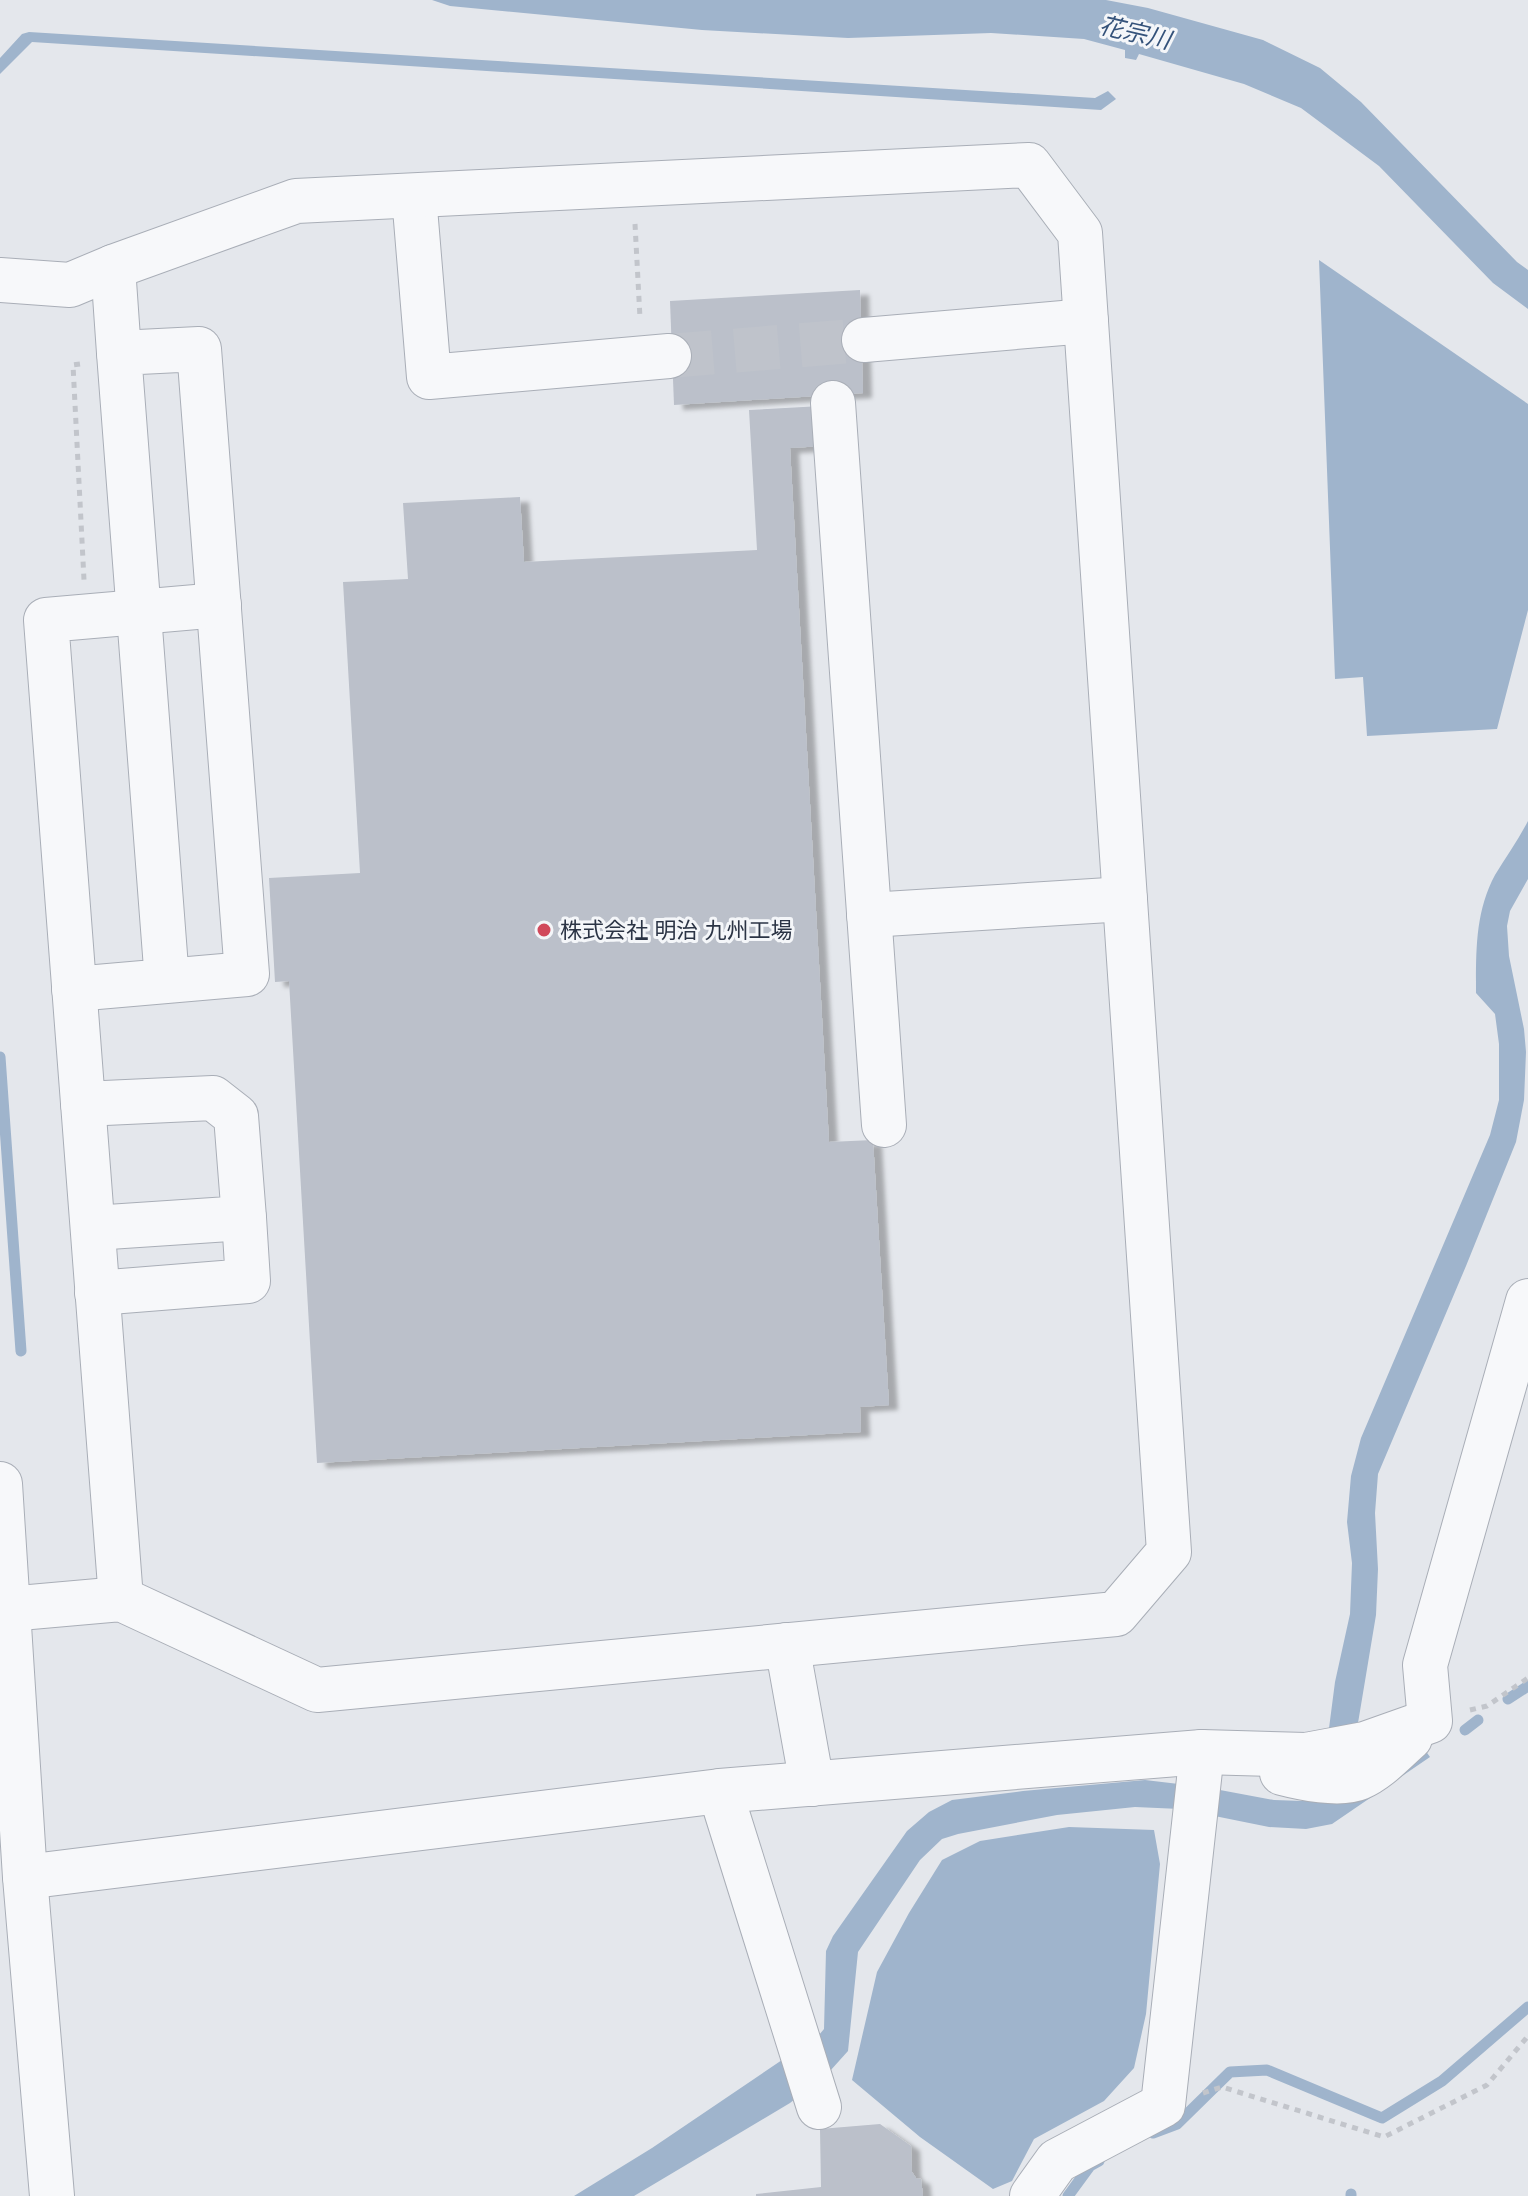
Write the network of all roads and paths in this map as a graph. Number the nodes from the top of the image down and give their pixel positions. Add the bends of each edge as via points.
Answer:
1 (633, 185) junction
2 (414, 196) junction
3 (113, 267) junction
4 (0, 280) edge
5 (1086, 321) junction
6 (864, 340) tunnel mouth
7 (120, 358) junction
8 (656, 358) joint
9 (833, 403) dead end
10 (219, 605) junction
11 (139, 612) junction
12 (86, 617) junction
13 (1125, 899) junction
14 (869, 915) junction
15 (167, 981) junction
16 (74, 989) junction
17 (83, 1104) junction
18 (884, 1125) dead end
19 (244, 1218) junction
20 (93, 1228) junction
21 (97, 1293) junction
22 (1528, 1301) edge
23 (0, 1484) edge
24 (121, 1599) junction
25 (8, 1609) junction
26 (787, 1645) junction
27 (1528, 1678) edge
28 (1430, 1721) junction
29 (1201, 1767) junction
30 (812, 1784) junction
31 (720, 1791) junction
32 (25, 1877) junction
33 (1528, 2036) edge
34 (816, 2098) dead end
35 (1163, 2105) junction
36 (52, 2196) edge
37 (1032, 2196) edge

1 - 2 street
1 - 5 street via 1029,165 1080,233
1 - 8 path
2 - 3 street via 296,201
2 - 8 street via 429,377
3 - 4 street via 70,285
3 - 7 street
5 - 6 street
5 - 13 street
7 - 10 street via 199,349
7 - 11 street
7 - 12 path via 73,365
9 - 14 street
10 - 11 street
10 - 15 street via 247,974
11 - 12 street
11 - 15 street
12 - 16 street via 46,620
13 - 14 street
13 - 26 street via 1169,1552 1116,1614
14 - 18 street
15 - 16 street
16 - 17 street
17 - 19 street via 213,1098 236,1116
17 - 20 street
19 - 20 street
19 - 21 street via 248,1281
20 - 21 street
21 - 24 street
22 - 28 street via 1425,1665
23 - 25 street
24 - 25 street
24 - 26 street via 317,1690
25 - 32 street
26 - 30 street
27 - 28 path via 1487,1706
28 - 29 street via 1365,1744
29 - 30 street
29 - 35 street
30 - 31 street
31 - 32 street
31 - 34 street
32 - 36 street
33 - 35 path via 1487,2085 1384,2137 1222,2087
35 - 37 street via 1057,2161

